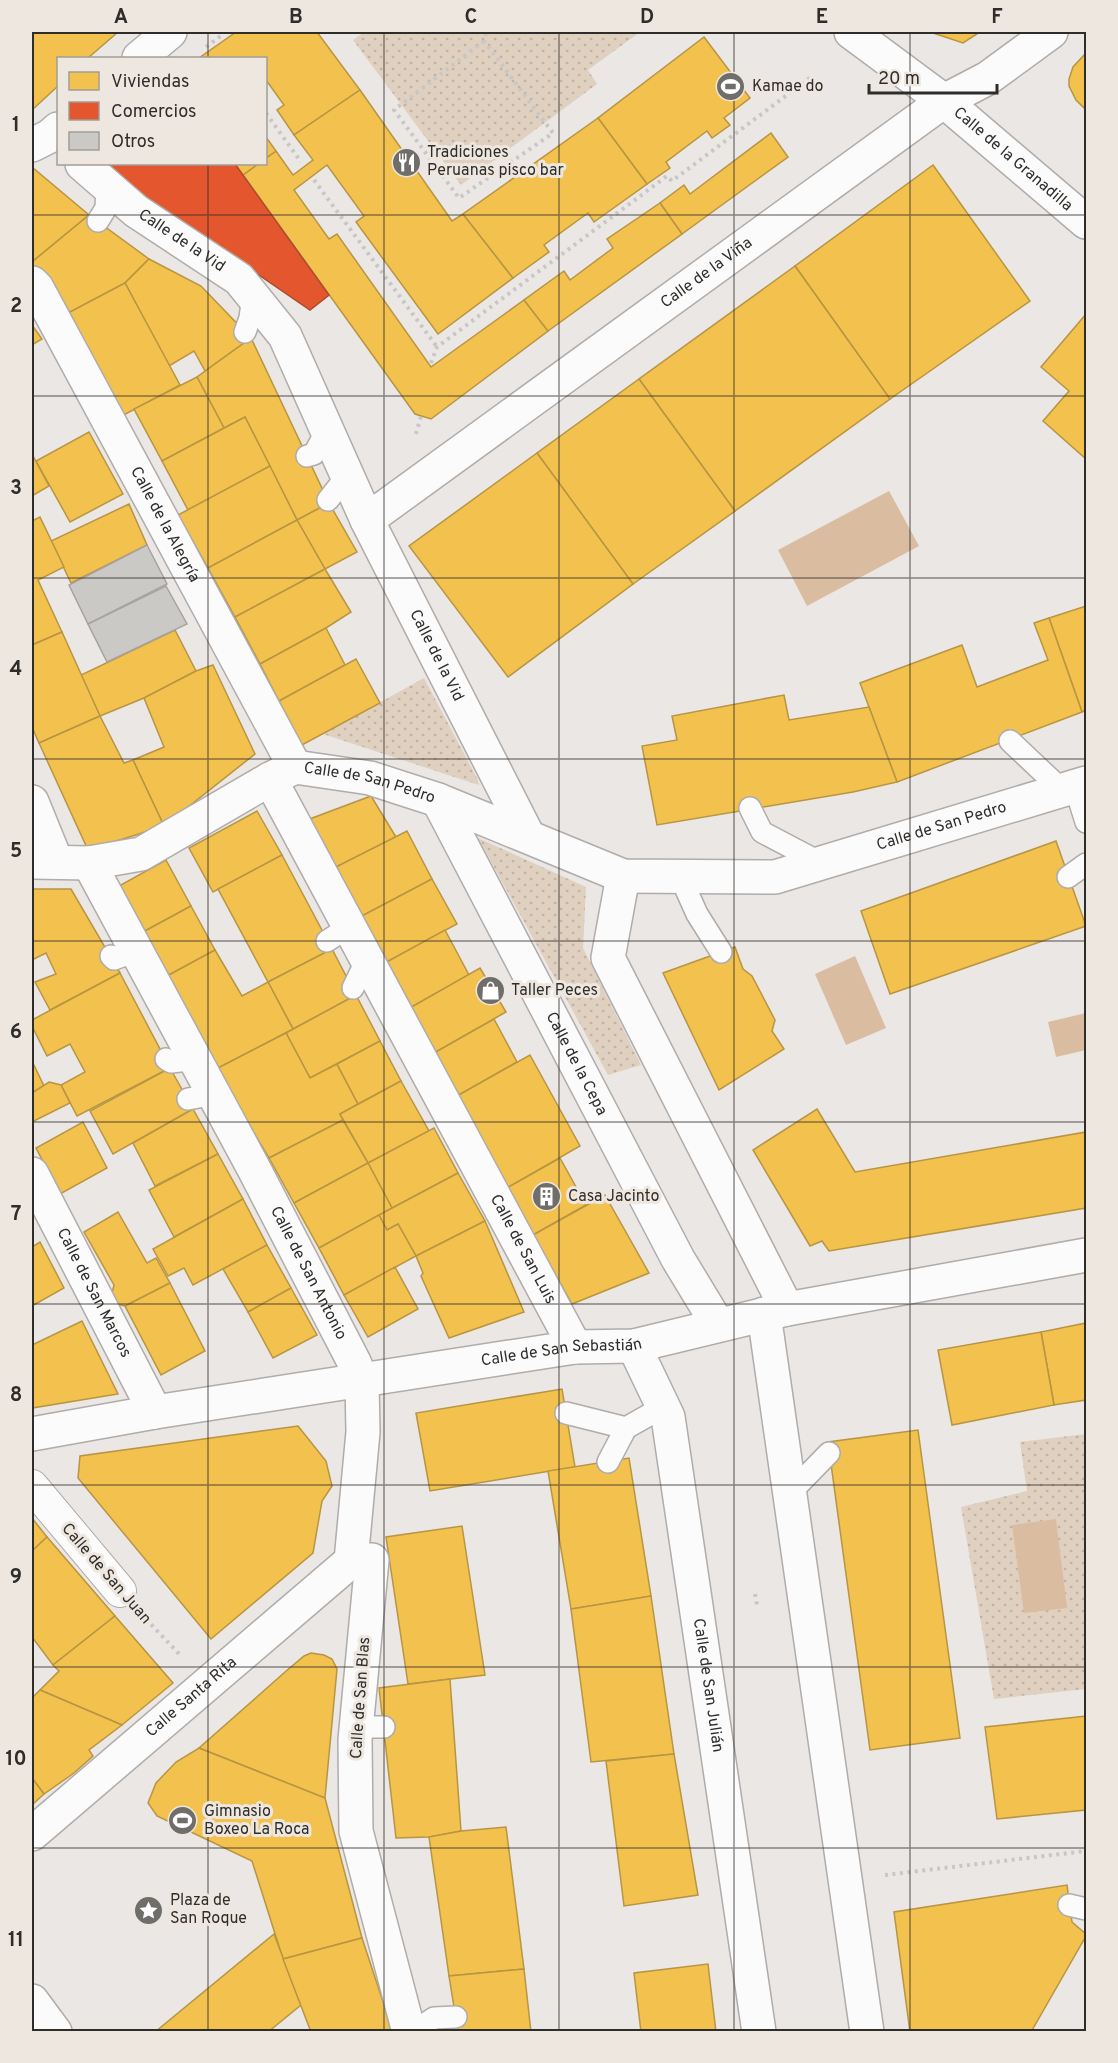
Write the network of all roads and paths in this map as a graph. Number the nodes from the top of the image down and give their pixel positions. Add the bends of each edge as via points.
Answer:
1 (170, 32) edge
2 (486, 32) edge
3 (851, 32) edge
4 (1050, 32) edge
5 (222, 35) dead end
6 (484, 41) junction
7 (214, 42) dead end
8 (140, 57) edge
9 (811, 77) dead end
10 (944, 101) junction
11 (267, 114) edge
12 (301, 162) dead end
13 (83, 165) edge
14 (314, 180) dead end
15 (107, 186) junction
16 (98, 221) dead end
17 (1086, 222) edge
18 (32, 283) edge
19 (253, 296) junction
20 (244, 332) dead end
21 (437, 346) junction
22 (431, 363) dead end
23 (421, 416) dead end
24 (327, 430) junction
25 (416, 434) dead end
26 (307, 456) dead end
27 (367, 520) junction
28 (1010, 741) dead end
29 (283, 773) junction
30 (1075, 787) edge
31 (438, 800) junction
32 (32, 802) edge
33 (750, 808) dead end
34 (1086, 822) edge
35 (528, 836) junction
36 (44, 862) edge
37 (89, 863) junction
38 (821, 863) junction
39 (1086, 864) edge
40 (623, 876) junction
41 (680, 876) junction
42 (1068, 877) dead end
43 (721, 952) dead end
44 (367, 959) junction
45 (353, 988) dead end
46 (166, 1059) dead end
47 (200, 1068) junction
48 (32, 1174) edge
49 (1086, 1255) edge
50 (776, 1311) junction
51 (718, 1325) junction
52 (634, 1346) junction
53 (575, 1347) junction
54 (362, 1381) junction
55 (663, 1407) junction
56 (155, 1412) junction
57 (566, 1413) dead end
58 (626, 1428) junction
59 (32, 1434) edge
60 (829, 1453) dead end
61 (608, 1462) dead end
62 (32, 1486) edge
63 (790, 1493) junction
64 (371, 1562) junction
65 (120, 1591) joint
66 (755, 1594) dead end
67 (757, 1605) dead end
68 (183, 1659) dead end
69 (32, 1834) edge
70 (1086, 1851) edge
71 (880, 1875) dead end
72 (32, 2001) edge
73 (456, 2017) dead end
74 (56, 2031) edge
75 (411, 2031) edge
76 (759, 2031) edge
77 (867, 2031) edge

1 - 8 street
2 - 6 path
3 - 10 street, Calle de la Granadilla
4 - 10 street, Calle de la Viña via 988,78
5 - 7 path
6 - 6 path via 554,133 459,198 394,110
9 - 21 path via 672,181 667,176
10 - 17 street, Calle de la Granadilla
10 - 27 street, Calle de la Viña
11 - 12 path
13 - 15 street, Calle de la Vid
14 - 21 path
15 - 16 lane via 106,208
15 - 19 street, Calle de la Vid via 136,211 239,279
18 - 29 street, Calle de la Alegría
19 - 20 lane
19 - 24 street, Calle de la Vid via 285,336
21 - 22 path
23 - 25 path
24 - 26 lane via 314,454
24 - 27 street, Calle de la Vid via 337,488
27 - 35 street, Calle de la Vid
28 - 30 lane
29 - 31 street, Calle de San Pedro via 370,778
29 - 37 street via 158,854
29 - 44 street, Calle de San Luis via 336,929
30 - 34 lane
30 - 38 street, Calle de San Pedro
31 - 35 street, Calle de San Pedro
31 - 51 street, Calle de la Cepa via 678,1259
32 - 36 street
33 - 38 lane via 762,832
35 - 40 street, Calle de San Pedro
36 - 37 street
37 - 47 street, Calle de San Antonio via 124,955
38 - 41 street, Calle de San Pedro via 775,878
39 - 42 lane
40 - 41 street, Calle de San Pedro
40 - 50 street via 608,958
41 - 43 lane via 697,914
44 - 45 lane
44 - 53 street, Calle de San Luis via 478,1151
46 - 47 lane via 189,1060
47 - 54 street, Calle de San Antonio via 203,1100 256,1154
48 - 56 street, Calle de San Marcos
49 - 50 street, Calle de San Sebastián
50 - 51 street, Calle de San Sebastián
50 - 63 street
51 - 52 street, Calle de San Sebastián
52 - 53 street, Calle de San Sebastián
52 - 55 street, Calle de San Julián
53 - 54 street, Calle de San Sebastián
54 - 56 street, Calle de San Sebastián
54 - 64 street, Calle de San Blas
55 - 58 lane
55 - 76 street, Calle de San Julián
56 - 59 street, Calle de San Sebastián
57 - 58 lane
58 - 61 lane
60 - 63 lane
62 - 65 street, Calle de San Juan
63 - 77 street
64 - 69 street, Calle Santa Rita
64 - 75 street, Calle de San Blas via 369,1734 356,1831
65 - 68 path, Calle de San Juan
66 - 67 path
70 - 71 path
72 - 74 street
73 - 75 lane via 434,2018

